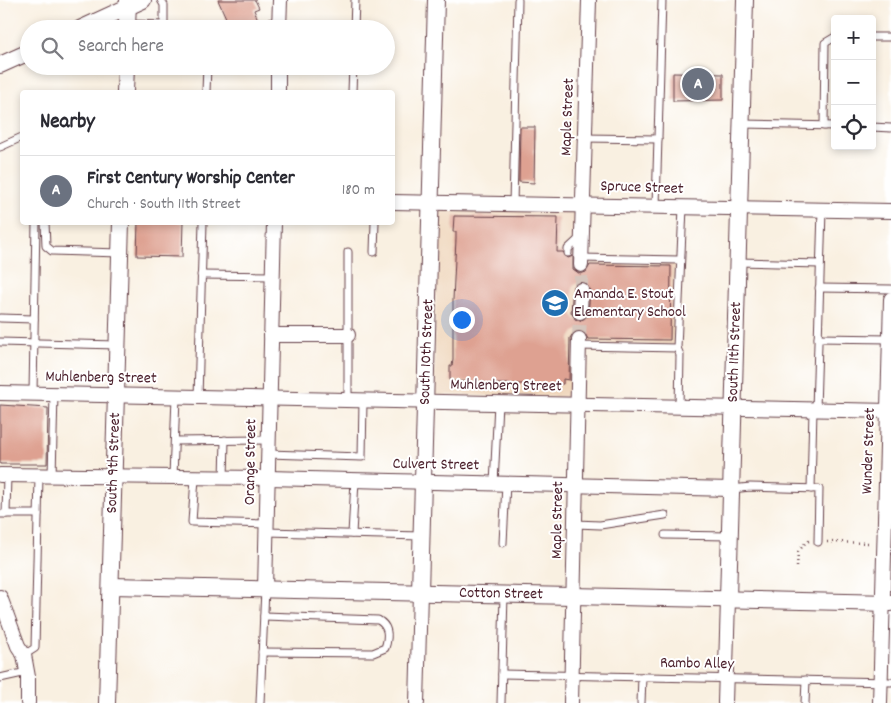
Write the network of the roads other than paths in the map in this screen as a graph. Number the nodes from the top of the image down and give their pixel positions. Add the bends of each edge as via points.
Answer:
1 (143, 0) edge
2 (161, 0) edge
3 (280, 0) edge
4 (356, 0) edge
5 (436, 0) edge
6 (518, 0) edge
7 (589, 0) edge
8 (662, 0) edge
9 (745, 0) edge
10 (128, 4) edge
11 (97, 20) edge
12 (127, 20) edge
13 (164, 20) edge
14 (280, 20) edge
15 (355, 20) edge
16 (876, 37) edge
17 (891, 37) edge
18 (831, 40) edge
19 (20, 56) edge
20 (0, 65) edge
21 (125, 75) edge
22 (207, 75) edge
23 (278, 75) edge
24 (353, 75) edge
25 (124, 90) edge
26 (206, 90) edge
27 (278, 90) edge
28 (352, 90) edge
29 (741, 124) junction
30 (824, 126) junction
31 (831, 126) edge
32 (876, 127) edge
33 (891, 128) edge
34 (20, 138) edge
35 (584, 138) junction
36 (658, 139) junction
37 (0, 147) edge
38 (395, 202) edge
39 (430, 202) junction
40 (512, 204) junction
41 (583, 204) junction
42 (656, 206) junction
43 (683, 207) junction
44 (739, 208) junction
45 (822, 210) junction
46 (891, 211) edge
47 (36, 225) edge
48 (45, 225) edge
49 (120, 225) edge
50 (203, 225) edge
51 (274, 225) edge
52 (375, 225) edge
53 (348, 252) dead end
54 (374, 252) dead end
55 (121, 253) junction
56 (577, 259) joint
57 (679, 260) junction
58 (738, 262) junction
59 (820, 264) junction
60 (201, 275) junction
61 (273, 276) junction
62 (820, 288) junction
63 (891, 289) edge
64 (581, 290) tunnel mouth
65 (891, 299) edge
66 (580, 312) tunnel mouth
67 (0, 318) edge
68 (34, 319) junction
69 (271, 335) junction
70 (348, 335) junction
71 (818, 338) junction
72 (890, 339) edge
73 (0, 342) edge
74 (34, 343) junction
75 (579, 343) joint
76 (118, 345) junction
77 (677, 348) junction
78 (0, 393) edge
79 (32, 394) junction
80 (54, 394) junction
81 (116, 396) junction
82 (176, 397) junction
83 (198, 398) junction
84 (270, 400) junction
85 (348, 401) junction
86 (362, 401) junction
87 (425, 402) junction
88 (498, 403) junction
89 (578, 404) junction
90 (679, 407) junction
91 (734, 408) junction
92 (815, 410) junction
93 (890, 411) edge
94 (225, 440) junction
95 (175, 441) junction
96 (269, 447) junction
97 (3, 475) edge
98 (46, 476) junction
99 (114, 477) junction
100 (174, 477) junction
101 (195, 478) junction
102 (224, 478) junction
103 (268, 478) junction
104 (355, 481) junction
105 (423, 483) junction
106 (500, 484) junction
107 (576, 486) junction
108 (888, 486) edge
109 (731, 489) junction
110 (811, 489) junction
111 (3, 514) edge
112 (38, 514) junction
113 (665, 515) dead end
114 (576, 524) junction
115 (267, 528) junction
116 (352, 534) junction
117 (666, 535) dead end
118 (421, 536) junction
119 (730, 536) junction
120 (503, 542) dead end
121 (818, 542) road end
122 (110, 586) junction
123 (265, 589) junction
124 (420, 592) junction
125 (504, 594) junction
126 (574, 596) junction
127 (0, 597) edge
128 (728, 599) junction
129 (887, 602) edge
130 (264, 616) junction
131 (262, 652) junction
132 (24, 655) junction
133 (27, 672) junction
134 (502, 674) junction
135 (572, 676) junction
136 (642, 677) junction
137 (0, 678) edge
138 (726, 679) junction
139 (806, 680) junction
140 (886, 682) edge
141 (28, 703) edge
142 (107, 703) edge
143 (260, 703) edge
144 (417, 703) edge
145 (501, 703) edge
146 (571, 703) edge
147 (641, 703) edge
148 (725, 703) edge
149 (805, 703) edge
150 (880, 703) edge

1 - 10 street
2 - 13 lane
3 - 14 street
4 - 15 lane
5 - 39 street, South 10th Street
6 - 40 lane
7 - 35 street, Maple Street
8 - 36 lane
9 - 29 street, South 11th Street
10 - 11 street
10 - 12 street
16 - 17 lane
18 - 30 lane via 826,43
19 - 20 street
21 - 25 street
22 - 26 lane
23 - 27 street
24 - 28 lane
29 - 30 lane
29 - 44 street, South 11th Street
30 - 31 lane
32 - 33 lane
34 - 37 lane
35 - 36 lane
35 - 41 street, Maple Street
36 - 42 lane
38 - 39 street, Spruce Street
39 - 40 street, Spruce Street
39 - 87 street, South 10th Street
40 - 41 street, Spruce Street
41 - 42 street, Spruce Street
41 - 56 street, Maple Street
42 - 43 street, Spruce Street
43 - 44 street, Spruce Street
43 - 57 lane
44 - 45 street, Spruce Street
44 - 58 street, South 11th Street
45 - 46 street, Spruce Street
45 - 59 lane
47 - 68 lane
48 - 55 lane via 46,246 52,251
49 - 55 street, South 9th Street
50 - 60 lane
51 - 61 street, Orange Street
52 - 54 lane
53 - 70 lane
55 - 76 street, South 9th Street
56 - 57 lane
57 - 77 lane
58 - 59 lane
58 - 91 street, South 11th Street
59 - 62 lane
60 - 61 lane
60 - 83 lane
61 - 69 street, Orange Street
62 - 63 lane
62 - 71 lane
64 - 66 street
65 - 72 street, Wunder Street
67 - 68 lane
68 - 74 lane
69 - 70 street
69 - 84 street, Orange Street
70 - 85 lane
71 - 72 lane
71 - 92 lane
72 - 93 street, Wunder Street
73 - 74 lane
74 - 76 lane
74 - 79 lane
75 - 77 lane
75 - 89 street, Maple Street
76 - 81 street, South 9th Street
77 - 90 lane via 680,355
78 - 79 street, Muhlenberg Street
79 - 80 street, Muhlenberg Street
80 - 81 street, Muhlenberg Street
80 - 98 lane
81 - 82 street, Muhlenberg Street
81 - 99 street, South 9th Street
82 - 83 street, Muhlenberg Street
82 - 95 lane
83 - 84 street, Muhlenberg Street
84 - 85 street, Muhlenberg Street
84 - 96 street, Orange Street
85 - 86 street, Muhlenberg Street
86 - 87 street, Muhlenberg Street
86 - 96 lane via 362,457
87 - 88 street, Muhlenberg Street
87 - 105 street, South 10th Street
88 - 89 street, Muhlenberg Street
88 - 106 lane
89 - 90 street, Muhlenberg Street
89 - 107 street, Maple Street
90 - 91 street, Muhlenberg Street
91 - 92 street, Muhlenberg Street
91 - 109 street, South 11th Street
92 - 93 street, Muhlenberg Street
92 - 110 lane
93 - 108 street, Wunder Street
94 - 95 lane
94 - 96 lane
94 - 102 lane
95 - 100 lane
96 - 103 street, Orange Street
97 - 98 street, Culvert Street
97 - 111 lane
98 - 99 street, Culvert Street
98 - 112 lane
99 - 100 street, Culvert Street
99 - 122 street, South 9th Street
100 - 101 street, Culvert Street
101 - 102 street, Culvert Street
101 - 115 lane via 192,522
102 - 103 street, Culvert Street
103 - 104 street, Culvert Street
103 - 115 street, Orange Street
104 - 105 street, Culvert Street
104 - 116 lane
105 - 106 street, Culvert Street
105 - 118 street, South 10th Street
106 - 107 street, Culvert Street
106 - 120 lane
107 - 109 street, Culvert Street
107 - 114 street, Maple Street
108 - 129 street, Wunder Street via 884,543
109 - 110 lane, Culvert Street
109 - 119 street, South 11th Street
110 - 121 lane via 819,489
111 - 112 lane
112 - 132 lane via 35,648
113 - 114 lane via 600,525
114 - 126 street, Maple Street
115 - 116 lane
115 - 123 street, Orange Street
116 - 118 lane
117 - 119 lane
118 - 124 street, South 10th Street
119 - 128 street, South 11th Street
122 - 123 street, Cotton Street
122 - 142 street, South 9th Street
123 - 124 street, Cotton Street
123 - 130 lane
124 - 125 street, Cotton Street
124 - 144 street, South 10th Street
125 - 126 street, Cotton Street
125 - 134 lane
126 - 128 street, Cotton Street
126 - 135 street, Maple Street
127 - 132 street
128 - 129 street, Cotton Street
128 - 138 street, South 11th Street
129 - 140 street, Wunder Street
130 - 131 lane
130 - 131 lane via 378,620 387,630 387,641 385,648 373,653
131 - 143 lane
132 - 133 street
133 - 137 lane
133 - 141 street
134 - 135 lane, Rambo Alley
134 - 145 lane
135 - 136 lane, Rambo Alley
135 - 146 street, Maple Street
136 - 138 lane, Rambo Alley
136 - 147 lane
138 - 139 lane, Rambo Alley
138 - 148 street, South 11th Street
139 - 140 lane, Rambo Alley
139 - 149 lane
140 - 150 street, Wunder Street

